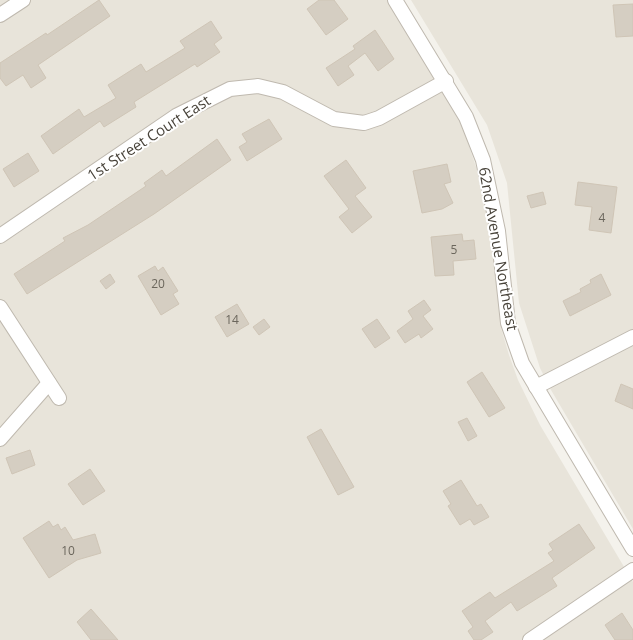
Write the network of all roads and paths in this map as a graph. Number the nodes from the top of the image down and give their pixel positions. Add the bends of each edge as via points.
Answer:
1 (23, 0) edge
2 (395, 0) edge
3 (0, 15) edge
4 (446, 81) junction
5 (0, 236) edge
6 (0, 307) edge
7 (633, 337) edge
8 (49, 383) junction
9 (536, 387) junction
10 (59, 398) dead end
11 (0, 439) edge
12 (633, 549) edge
13 (633, 570) edge
14 (530, 640) edge

1 - 3 street
2 - 4 street, 62nd Avenue Northeast
4 - 5 street, 1st Street Court East via 379,118 364,122 334,119 283,92 258,86 230,89 176,116
4 - 9 street, 62nd Avenue Northeast via 466,117 483,160 498,231 508,323 522,363
6 - 8 street
7 - 9 street
8 - 10 street
8 - 11 street
9 - 12 street, 62nd Avenue Northeast
13 - 14 street

